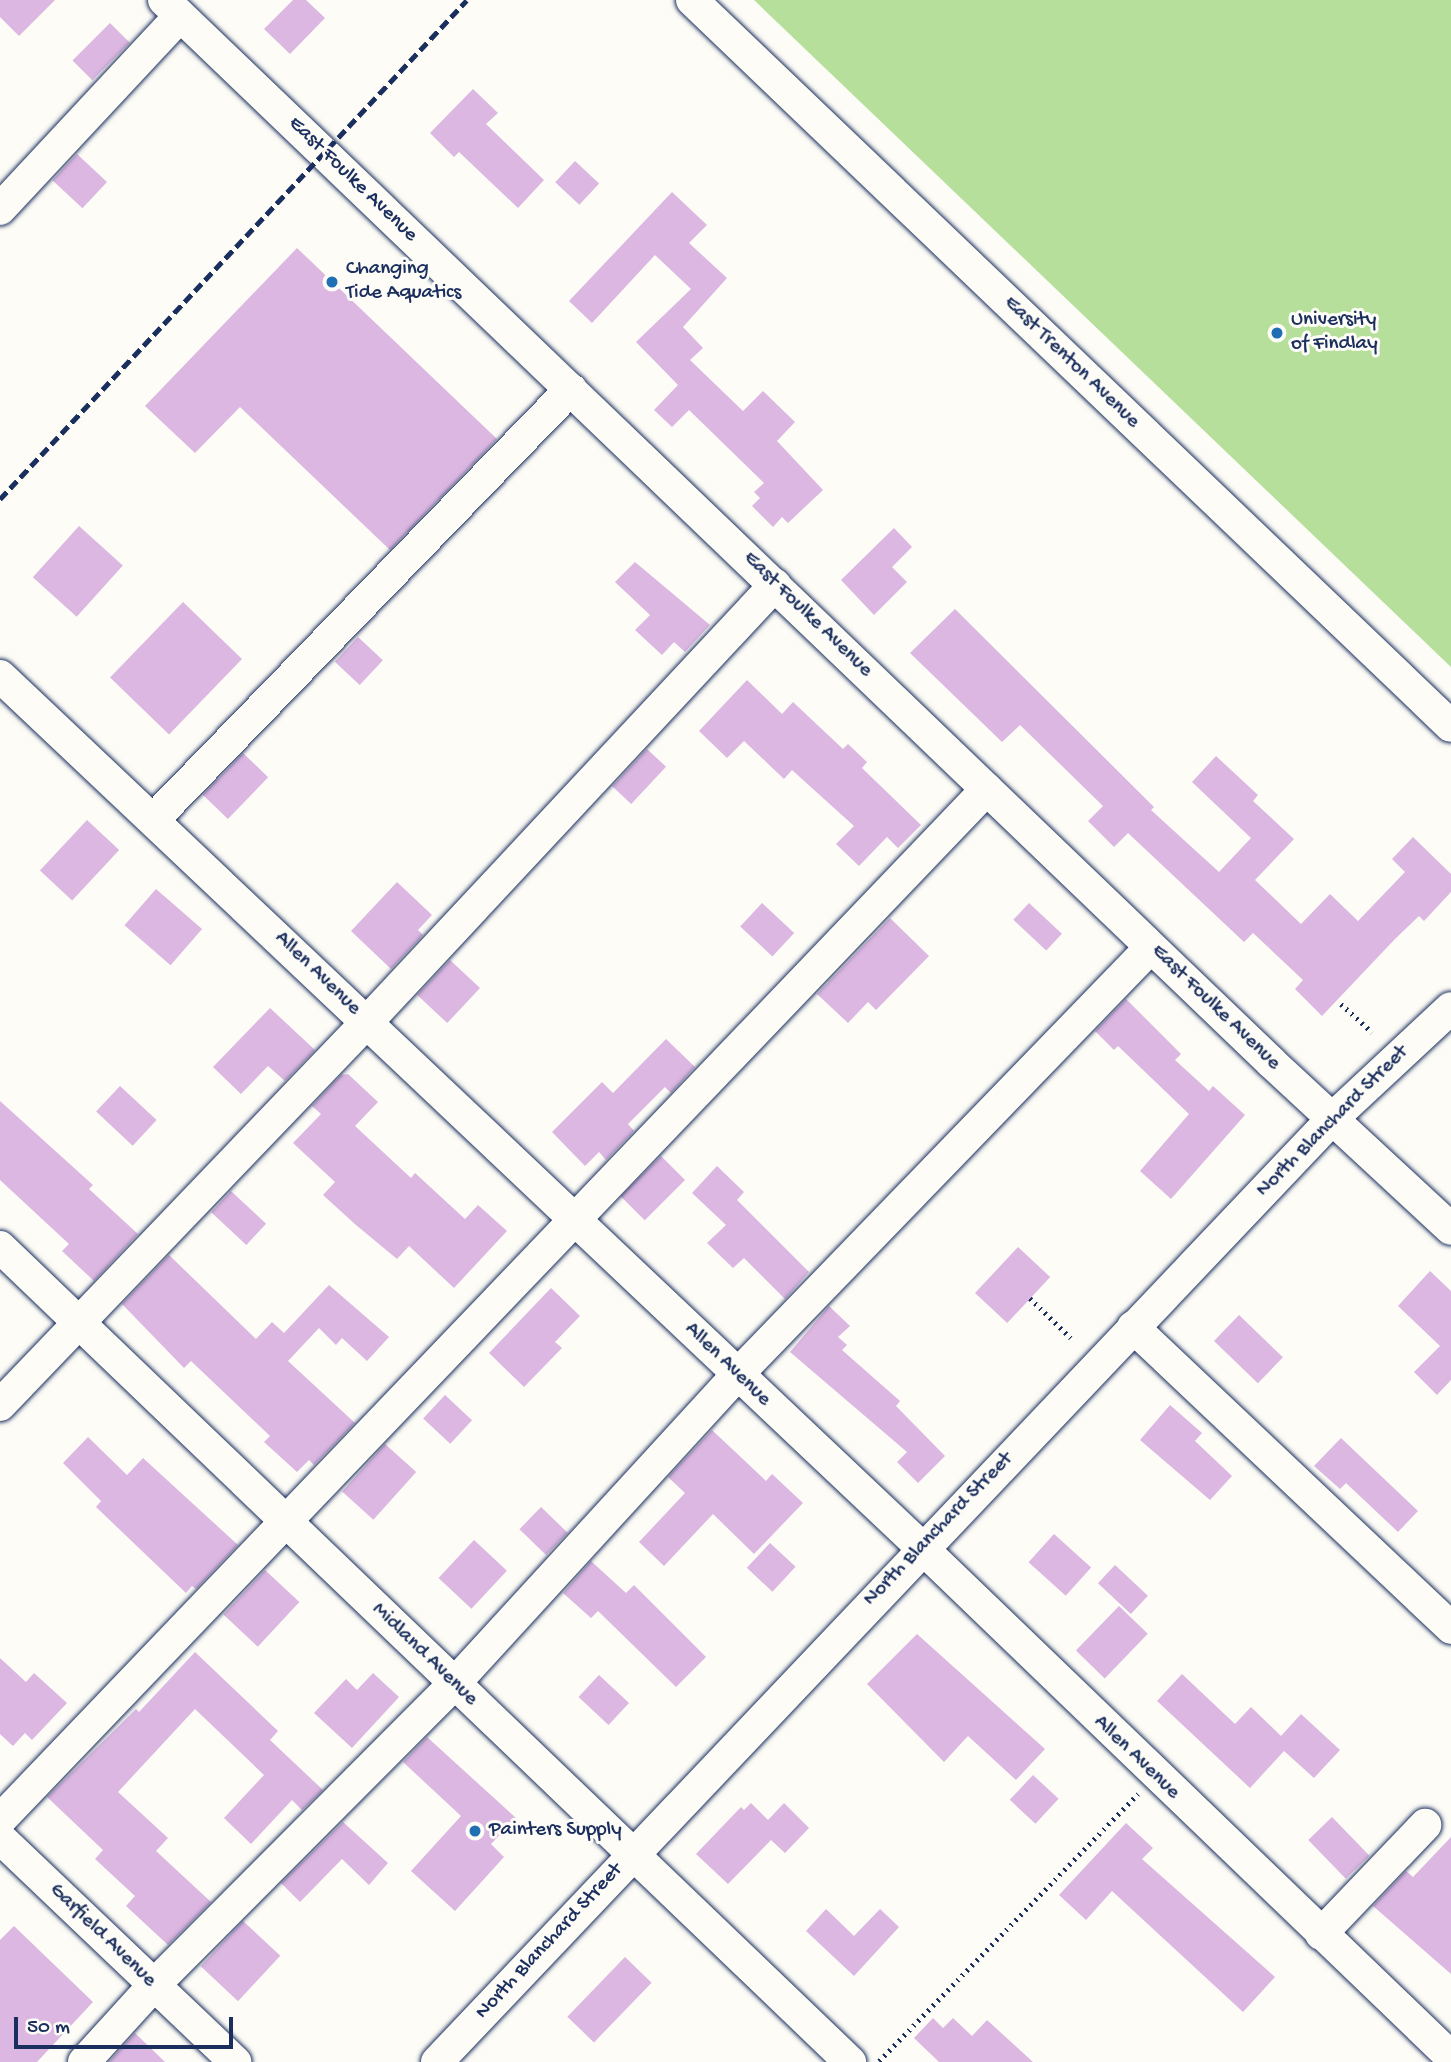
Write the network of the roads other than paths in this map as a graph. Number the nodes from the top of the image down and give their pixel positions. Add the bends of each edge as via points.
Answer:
1 (172, 8) edge
2 (702, 10) edge
3 (0, 209) edge
4 (571, 389) junction
5 (775, 584) junction
6 (0, 676) edge
7 (1451, 726) edge
8 (987, 789) junction
9 (153, 820) junction
10 (1151, 947) junction
11 (1451, 1008) edge
12 (367, 1022) junction
13 (1334, 1118) junction
14 (572, 1218) junction
15 (1451, 1229) edge
16 (0, 1247) edge
17 (78, 1322) junction
18 (1133, 1327) junction
19 (737, 1375) junction
20 (0, 1405) edge
21 (285, 1520) junction
22 (922, 1548) junction
23 (1451, 1628) edge
24 (454, 1684) junction
25 (0, 1819) edge
26 (1425, 1825) dead end
27 (0, 1838) edge
28 (633, 1854) junction
29 (1321, 1934) junction
30 (154, 1985) junction
31 (1445, 2040) edge
32 (84, 2062) edge
33 (234, 2062) edge
34 (436, 2062) edge
35 (850, 2062) edge

1 - 3 street
1 - 4 street, East Foulke Avenue
2 - 7 street, East Trenton Avenue
4 - 5 street, East Foulke Avenue
4 - 9 street
5 - 8 street, East Foulke Avenue
5 - 12 street
6 - 9 street, Allen Avenue
8 - 10 street, East Foulke Avenue
8 - 14 street
9 - 12 street, Allen Avenue
10 - 13 street, East Foulke Avenue
10 - 19 street
11 - 13 street, North Blanchard Street
12 - 14 street, Allen Avenue
12 - 17 street
13 - 15 street, East Foulke Avenue
13 - 18 street, North Blanchard Street
14 - 19 street, Allen Avenue
14 - 21 street
16 - 17 street, Midland Avenue
17 - 20 street
17 - 21 street, Midland Avenue
18 - 22 street, North Blanchard Street
18 - 23 street
19 - 22 street, Allen Avenue
19 - 24 street
21 - 24 street, Midland Avenue
21 - 25 street
22 - 28 street, North Blanchard Street
22 - 29 street, Allen Avenue
24 - 28 street, Midland Avenue
24 - 30 street
26 - 29 street
27 - 30 street, Garfield Avenue
28 - 34 street, North Blanchard Street
28 - 35 street, Midland Avenue
29 - 31 street, Allen Avenue
30 - 32 street
30 - 33 street, Garfield Avenue

